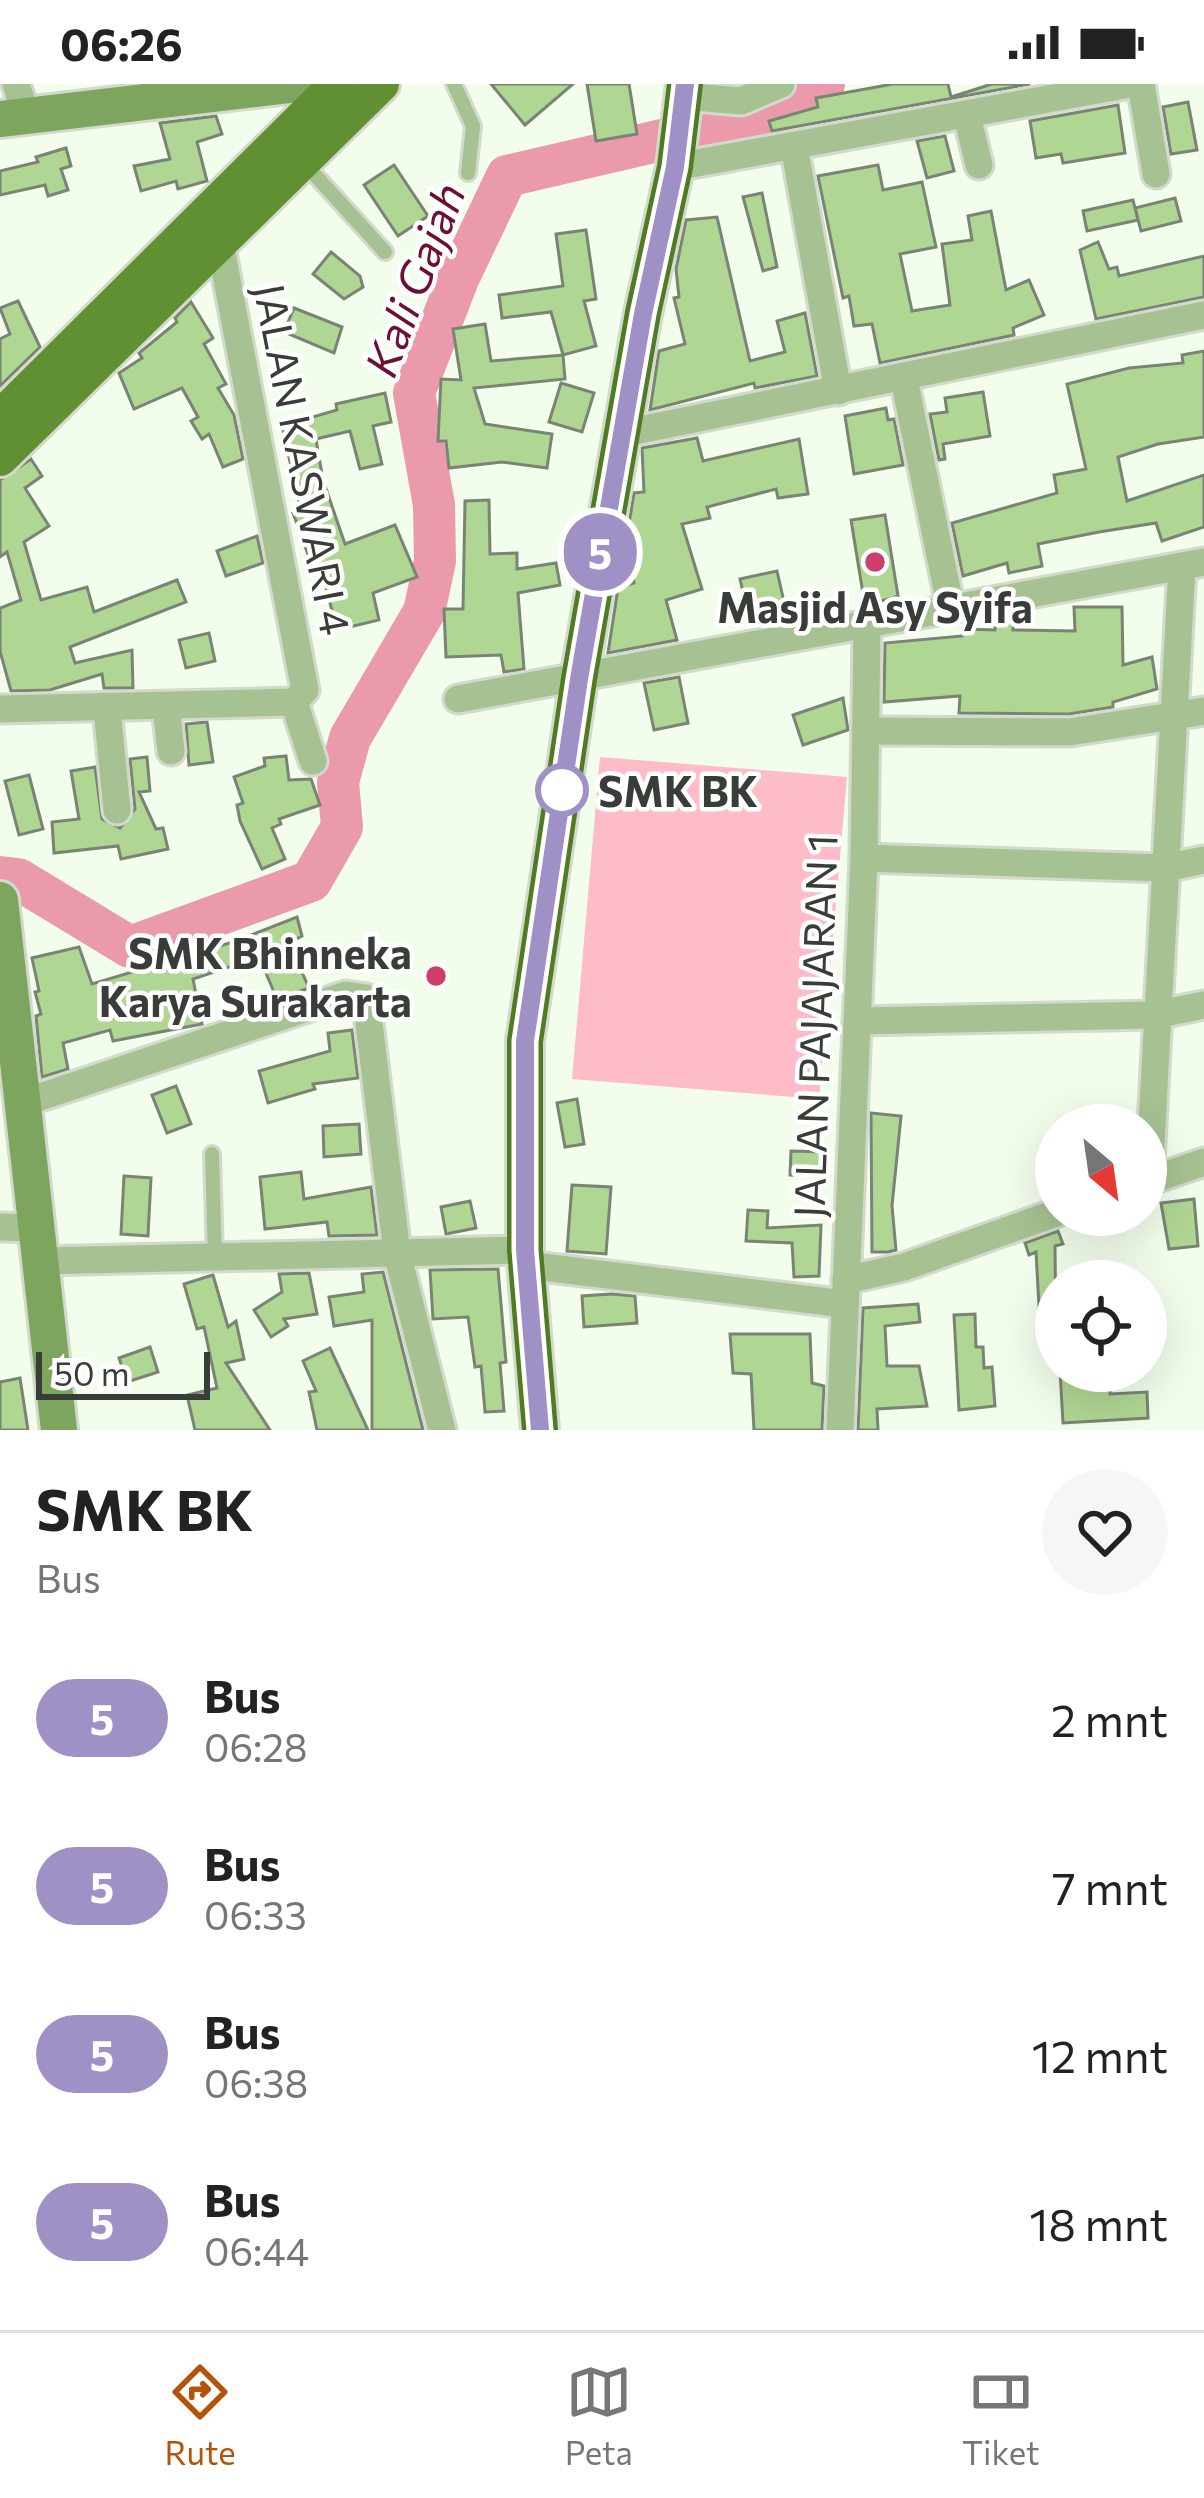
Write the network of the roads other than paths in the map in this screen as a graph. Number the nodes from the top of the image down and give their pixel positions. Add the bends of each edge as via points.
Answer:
1 (297, 84) edge
2 (337, 84) edge
3 (454, 84) edge
4 (781, 84) edge
5 (1141, 84) edge
6 (372, 86) edge
7 (1113, 86) edge
8 (684, 96) edge
9 (14, 106) edge
10 (967, 116) junction
11 (794, 146) junction
12 (303, 160) junction
13 (676, 161) junction
14 (979, 165) dead end
15 (468, 173) dead end
16 (1156, 174) dead end
17 (220, 243) junction
18 (386, 252) dead end
19 (1204, 315) edge
20 (904, 379) junction
21 (838, 391) junction
22 (0, 418) edge
23 (620, 434) junction
24 (0, 458) edge
25 (1193, 564) edge
26 (951, 609) junction
27 (867, 626) junction
28 (579, 679) junction
29 (299, 696) junction
30 (458, 699) dead end
31 (166, 707) junction
32 (0, 709) edge
33 (106, 709) junction
34 (1190, 714) edge
35 (866, 731) junction
36 (171, 751) dead end
37 (313, 761) dead end
38 (117, 810) dead end
39 (863, 858) junction
40 (1204, 860) edge
41 (1165, 868) junction
42 (0, 902) edge
43 (1204, 1005) edge
44 (5, 1015) edge
45 (1155, 1015) junction
46 (857, 1022) junction
47 (19, 1104) junction
48 (1151, 1104) edge
49 (212, 1154) dead end
50 (1204, 1162) edge
51 (1167, 1174) edge
52 (1035, 1221) edge
53 (24, 1239) edge
54 (397, 1253) junction
55 (526, 1257) junction
56 (215, 1259) junction
57 (845, 1292) junction
58 (59, 1430) edge
59 (442, 1430) edge
60 (539, 1430) edge
61 (840, 1430) edge

1 - 9 street
2 - 22 main road
3 - 15 lane via 473,126
4 - 8 street via 741,101
5 - 16 street
6 - 12 main road
7 - 10 street
8 - 13 highway
10 - 11 street
10 - 14 street
11 - 13 street
11 - 21 street
12 - 17 main road
12 - 18 lane
13 - 23 highway
17 - 24 main road
17 - 29 street, JALAN KASWARI 4
19 - 20 street
20 - 21 street
20 - 26 street
21 - 23 street
23 - 28 highway
25 - 26 street
25 - 34 street
26 - 27 street
27 - 28 street
27 - 35 street, JALAN PAJAJARAN 1
28 - 30 street
28 - 55 highway via 525,1041
29 - 31 street
29 - 37 street, JALAN KASWARI 4
31 - 33 street
31 - 36 street
32 - 33 street
33 - 38 street
34 - 35 street via 1070,732
34 - 41 street
35 - 39 street, JALAN PAJAJARAN 1
39 - 41 street
39 - 46 street, JALAN PAJAJARAN 1
40 - 41 street
41 - 45 street
42 - 44 street
43 - 45 street
44 - 47 street
45 - 46 street
45 - 48 street
46 - 57 street, JALAN PAJAJARAN 1
47 - 53 street
47 - 54 street via 346,995 366,998
49 - 56 lane
50 - 51 street
52 - 57 street
53 - 56 street
53 - 58 street
54 - 55 street
54 - 56 street
54 - 59 street
55 - 57 street
55 - 60 highway
57 - 61 street, JALAN PAJAJARAN 1

